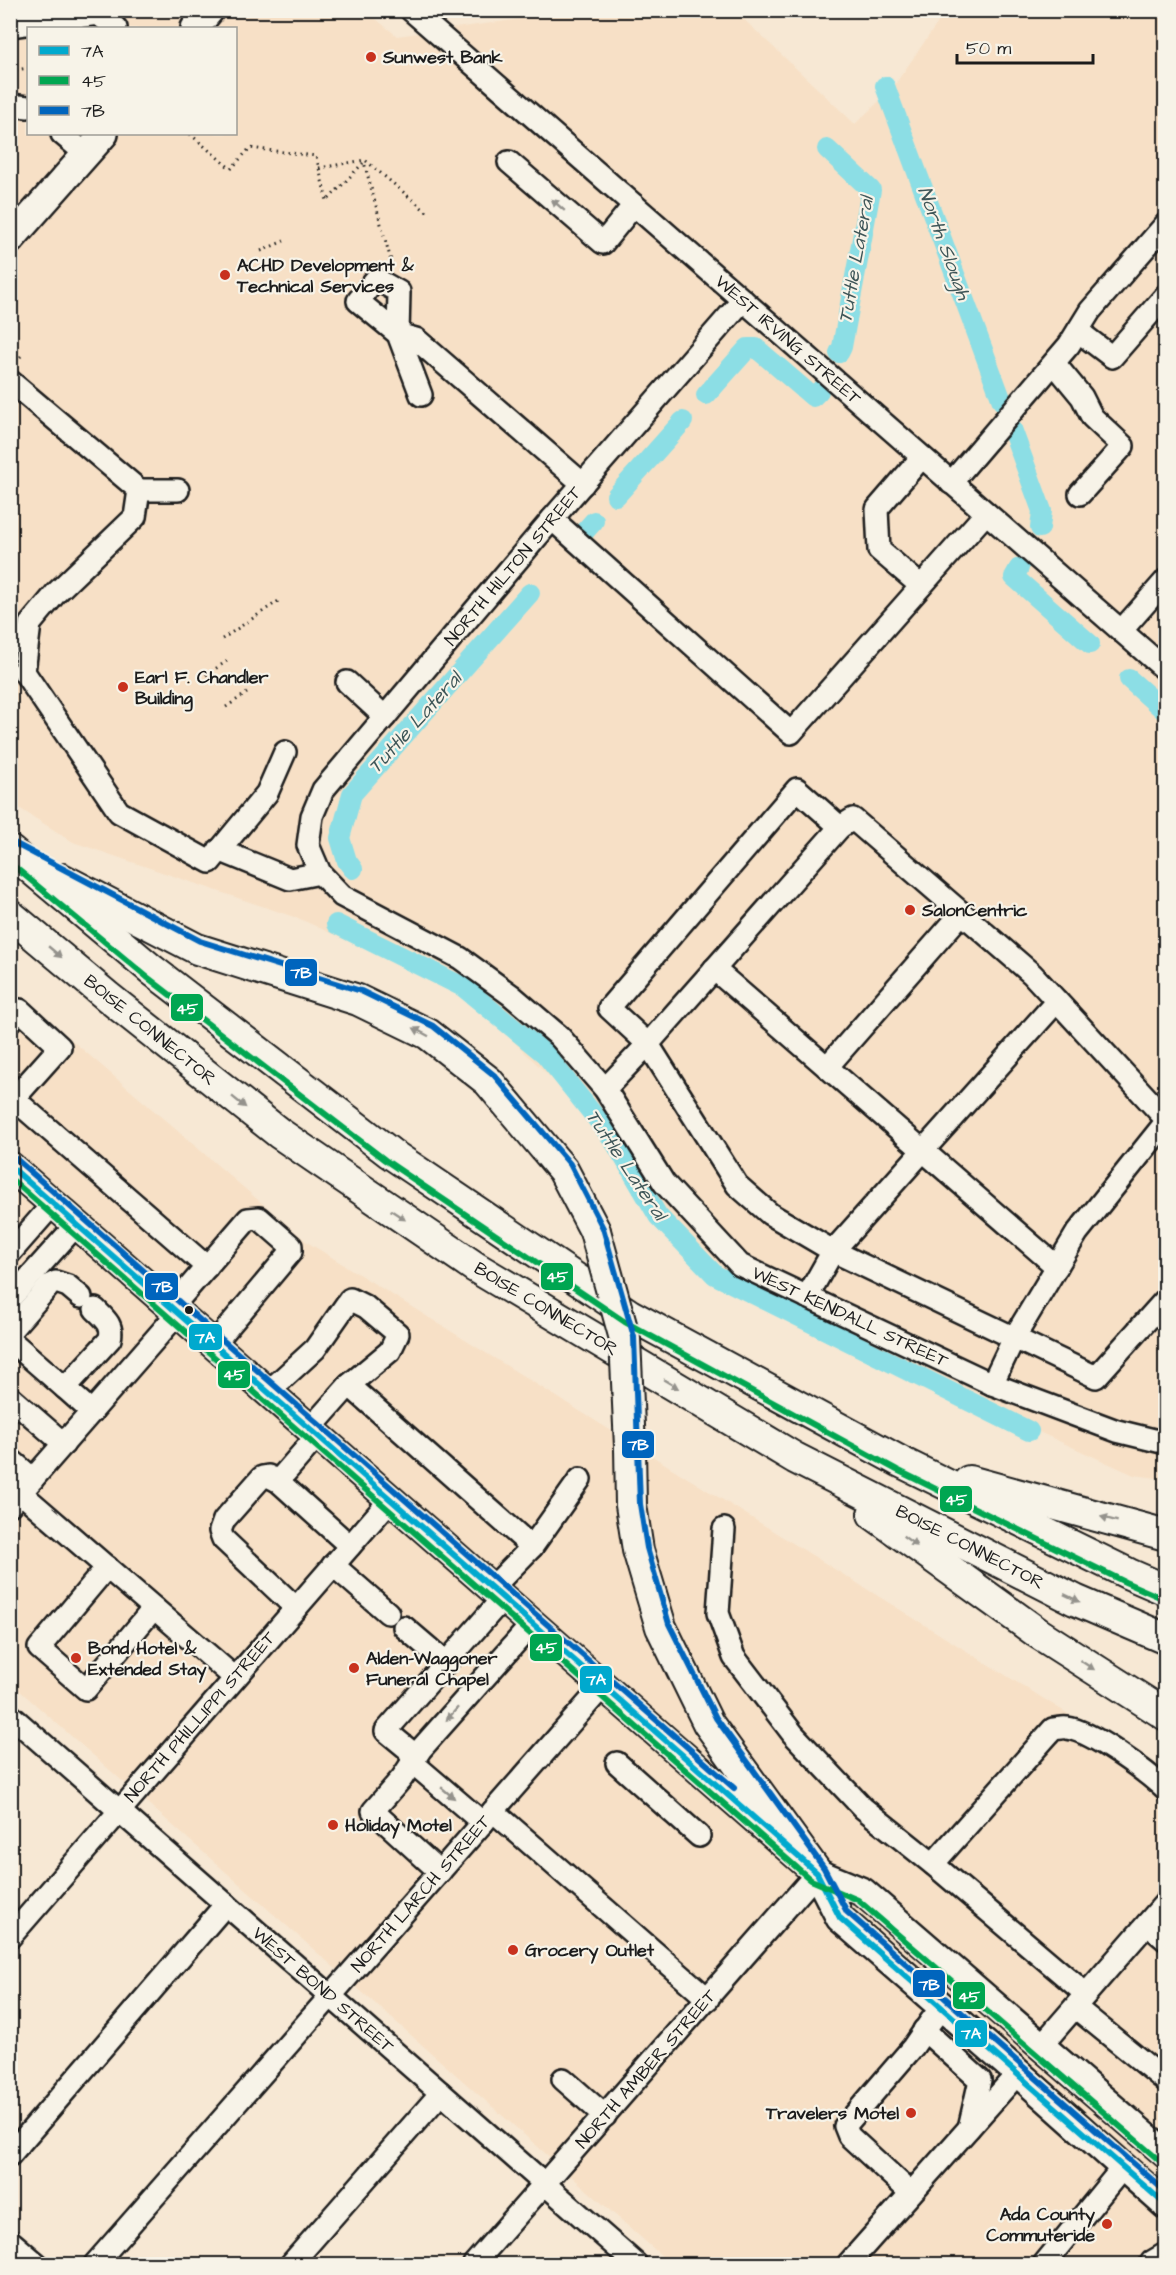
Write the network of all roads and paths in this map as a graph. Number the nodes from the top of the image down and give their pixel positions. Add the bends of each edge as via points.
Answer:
1 (210, 10) edge
2 (411, 10) edge
3 (111, 19) edge
4 (10, 26) edge
5 (196, 27) edge
6 (27, 68) edge
7 (10, 70) edge
8 (10, 105) edge
9 (27, 107) edge
10 (63, 135) edge
11 (103, 135) edge
12 (191, 135) edge
13 (86, 154) junction
14 (364, 162) junction
15 (508, 162) dead end
16 (319, 168) junction
17 (634, 206) junction
18 (427, 213) dead end
19 (1166, 224) edge
20 (10, 240) edge
21 (284, 240) dead end
22 (261, 251) dead end
23 (394, 272) dead end
24 (1166, 295) edge
25 (743, 300) junction
26 (1078, 331) junction
27 (24, 353) dead end
28 (20, 357) dead end
29 (1054, 363) junction
30 (10, 381) edge
31 (422, 395) dead end
32 (922, 457) junction
33 (951, 483) junction
34 (583, 484) junction
35 (139, 490) junction
36 (178, 490) dead end
37 (1080, 494) dead end
38 (986, 513) junction
39 (552, 519) junction
40 (1166, 580) edge
41 (921, 586) junction
42 (280, 600) dead end
43 (1121, 631) junction
44 (222, 639) dead end
45 (227, 661) dead end
46 (1166, 670) edge
47 (206, 675) dead end
48 (347, 682) dead end
49 (247, 693) dead end
50 (226, 707) dead end
51 (386, 717) junction
52 (285, 752) dead end
53 (840, 827) junction
54 (309, 845) joint
55 (219, 850) junction
56 (12, 853) edge
57 (320, 873) junction
58 (962, 913) junction
59 (10, 915) edge
60 (714, 969) junction
61 (1057, 1001) junction
62 (10, 1021) edge
63 (648, 1044) junction
64 (827, 1067) junction
65 (605, 1089) junction
66 (12, 1101) edge
67 (1166, 1121) edge
68 (924, 1151) junction
69 (13, 1172) edge
70 (53, 1204) junction
71 (77, 1224) junction
72 (833, 1251) junction
73 (10, 1253) edge
74 (207, 1267) junction
75 (1057, 1267) junction
76 (12, 1294) edge
77 (807, 1297) junction
78 (1166, 1299) edge
79 (175, 1310) junction
80 (10, 1331) edge
81 (1014, 1338) junction
82 (10, 1340) edge
83 (214, 1344) junction
84 (992, 1384) junction
85 (349, 1385) junction
86 (65, 1388) junction
87 (268, 1392) junction
88 (10, 1397) edge
89 (92, 1412) junction
90 (314, 1432) junction
91 (1166, 1443) edge
92 (64, 1444) junction
93 (795, 1458) junction
94 (10, 1459) edge
95 (901, 1462) junction
96 (580, 1479) dead end
97 (278, 1481) junction
98 (22, 1492) edge
99 (391, 1499) junction
100 (724, 1529) dead end
101 (1166, 1535) edge
102 (350, 1546) junction
103 (532, 1547) junction
104 (333, 1565) junction
105 (108, 1567) junction
106 (1166, 1590) edge
107 (498, 1593) junction
108 (154, 1608) junction
109 (296, 1608) junction
110 (388, 1613) dead end
111 (532, 1623) junction
112 (404, 1627) dead end
113 (1166, 1639) edge
114 (445, 1662) junction
115 (235, 1678) junction
116 (603, 1686) junction
117 (10, 1715) edge
118 (1166, 1715) edge
119 (413, 1763) junction
120 (617, 1763) dead end
121 (1166, 1790) edge
122 (119, 1810) junction
123 (488, 1817) junction
124 (699, 1836) dead end
125 (933, 1863) junction
126 (440, 1872) junction
127 (818, 1874) junction
128 (1166, 1902) edge
129 (226, 1904) junction
130 (1147, 1924) junction
131 (10, 1936) edge
132 (1166, 1940) edge
133 (331, 1996) junction
134 (708, 1999) junction
135 (1080, 2000) junction
136 (942, 2007) junction
137 (924, 2030) junction
138 (1041, 2046) junction
139 (1018, 2073) junction
140 (563, 2079) dead end
141 (1166, 2081) edge
142 (441, 2093) junction
143 (605, 2116) junction
144 (969, 2128) junction
145 (1166, 2154) edge
146 (10, 2155) edge
147 (1123, 2167) junction
148 (545, 2184) junction
149 (911, 2193) junction
150 (1166, 2205) edge
151 (10, 2241) edge
152 (1166, 2257) edge
153 (37, 2265) edge
154 (95, 2265) edge
155 (291, 2265) edge
156 (474, 2265) edge
157 (636, 2265) edge
158 (848, 2265) edge
159 (1044, 2265) edge
160 (1154, 2265) edge

1 - 5 main road
2 - 17 street, WEST IRVING STREET
3 - 4 street via 98,14
6 - 7 path
8 - 9 street
10 - 13 street
11 - 13 main road
12 - 16 path via 231,169 250,148 315,156
13 - 20 main road
14 - 16 path
14 - 16 path via 327,201
14 - 18 path
14 - 23 path
17 -> 15 street via 603,243
17 - 25 street, WEST IRVING STREET
19 - 26 street via 1090,311
21 - 22 path
24 - 26 street via 1112,357
25 - 32 street, WEST IRVING STREET
25 - 34 street, NORTH HILTON STREET
26 - 29 street
27 - 28 path
29 - 33 street
29 - 37 street via 1082,397 1092,417 1123,446
30 - 35 street
31 - 34 street via 398,334 416,339
32 - 33 street, WEST IRVING STREET
32 - 41 street via 877,509 879,550
33 - 38 street, WEST IRVING STREET
34 - 39 street, NORTH HILTON STREET
35 - 36 street
35 - 55 street via 135,517 56,593 30,624 24,672 118,812 210,862
38 - 41 street
38 - 43 street, WEST IRVING STREET
39 - 41 street via 791,733
39 - 51 street, NORTH HILTON STREET
40 - 43 street
42 - 44 path
43 - 46 street, WEST IRVING STREET
45 - 47 path
48 - 51 street
49 - 50 path
51 - 54 street, NORTH HILTON STREET via 323,790 312,816
52 - 55 street via 267,793
53 - 58 street via 854,819
53 - 60 street
53 - 63 street via 797,789 609,1008
54 - 57 street, WEST KENDALL STREET
55 - 57 street via 290,879
56 - 95 highway via 152,970 390,1153 630,1315
127 -> 56 highway, bridge via 708,1723 661,1628 638,1550 631,1505 625,1339 595,1231 562,1170 488,1081 428,1034 358,1000 197,949
57 - 65 street, WEST KENDALL STREET via 342,896 460,958 511,995 559,1036
58 - 61 street
58 - 64 street
59 -> 93 highway, BOISE CONNECTOR via 279,1133 475,1268
60 - 63 street
60 - 64 street
61 - 67 street
61 - 68 street
62 - 66 street via 20,1010 60,1047
63 - 65 street
63 - 72 street via 737,1185 770,1214
64 - 68 street
65 - 77 street, WEST KENDALL STREET via 664,1183 740,1265
66 - 74 street
67 - 75 street via 1077,1233
68 - 72 street
68 - 75 street
69 - 70 main road
70 - 71 main road
70 - 73 street
71 - 76 street
71 - 79 main road
72 - 77 street
72 - 81 street
74 - 79 street
74 - 83 street via 248,1219 255,1217 291,1246 291,1252
75 - 81 street
77 - 84 street, WEST KENDALL STREET
78 - 81 street via 1096,1377
79 - 83 main road
79 - 89 street
80 - 86 street via 56,1282 68,1286 109,1323 110,1339
81 - 84 street
82 - 86 street
83 - 87 main road
84 - 91 street, WEST KENDALL STREET via 1117,1431
85 - 87 street via 390,1351 398,1334 350,1299 315,1349
85 - 90 street
85 - 103 street
86 - 89 street
87 - 90 main road
88 - 92 street
89 - 92 street
90 - 97 street
90 - 99 main road
92 - 98 street
93 -> 113 highway, BOISE CONNECTOR via 1075,1600
93 -> 118 highway via 1038,1633
94 - 98 street
101 -> 95 highway
95 - 106 highway
96 - 103 street
97 - 102 street
97 - 109 street via 262,1477 224,1520 220,1531 223,1539
98 - 105 street
99 - 102 street, NORTH PHILLIPPI STREET
99 - 107 main road
100 - 125 street via 718,1613 734,1657 793,1734 863,1808
102 - 104 street, NORTH PHILLIPPI STREET
103 - 107 street
104 - 109 street, NORTH PHILLIPPI STREET
104 - 110 street
105 - 108 street
105 - 108 street via 39,1648 86,1689
107 - 111 main road
107 - 114 street
108 - 115 street
109 - 115 street, NORTH PHILLIPPI STREET
111 - 116 main road
111 -> 119 street
112 - 114 street
114 - 119 street via 386,1731 409,1750
115 - 122 street, NORTH PHILLIPPI STREET
116 - 123 street, NORTH LARCH STREET
116 - 127 main road
117 - 122 street, WEST BOND STREET
119 -> 123 street
119 - 126 street via 373,1811
120 - 124 street
121 - 125 street via 1149,1774 1089,1736 1067,1728 1053,1729
122 - 129 street, WEST BOND STREET
122 - 131 street, NORTH PHILLIPPI STREET
123 - 126 street, NORTH LARCH STREET
123 - 134 street
125 - 135 street
126 - 133 street, NORTH LARCH STREET
127 - 134 street, NORTH AMBER STREET
127 - 136 main road via 840,1918
127 - 138 main road via 863,1892
128 - 130 street
129 - 133 street, WEST BOND STREET
129 - 146 street
130 - 132 street
130 - 135 street
133 - 142 street, WEST BOND STREET
133 - 154 street, NORTH LARCH STREET
134 - 143 street, NORTH AMBER STREET
135 - 138 street
135 - 141 street
136 - 137 street
136 - 139 main road
137 - 144 street via 980,2080
137 - 149 street via 845,2126 849,2136
138 - 145 main road
139 - 144 street
139 - 147 main road
140 - 143 street
142 - 148 street, WEST BOND STREET
142 - 155 street
143 - 148 street, NORTH AMBER STREET
144 - 149 street
147 - 150 main road
147 - 159 street
148 - 156 street, NORTH AMBER STREET
148 - 157 street, WEST BOND STREET
149 - 158 street
151 - 153 street
152 - 160 main road

